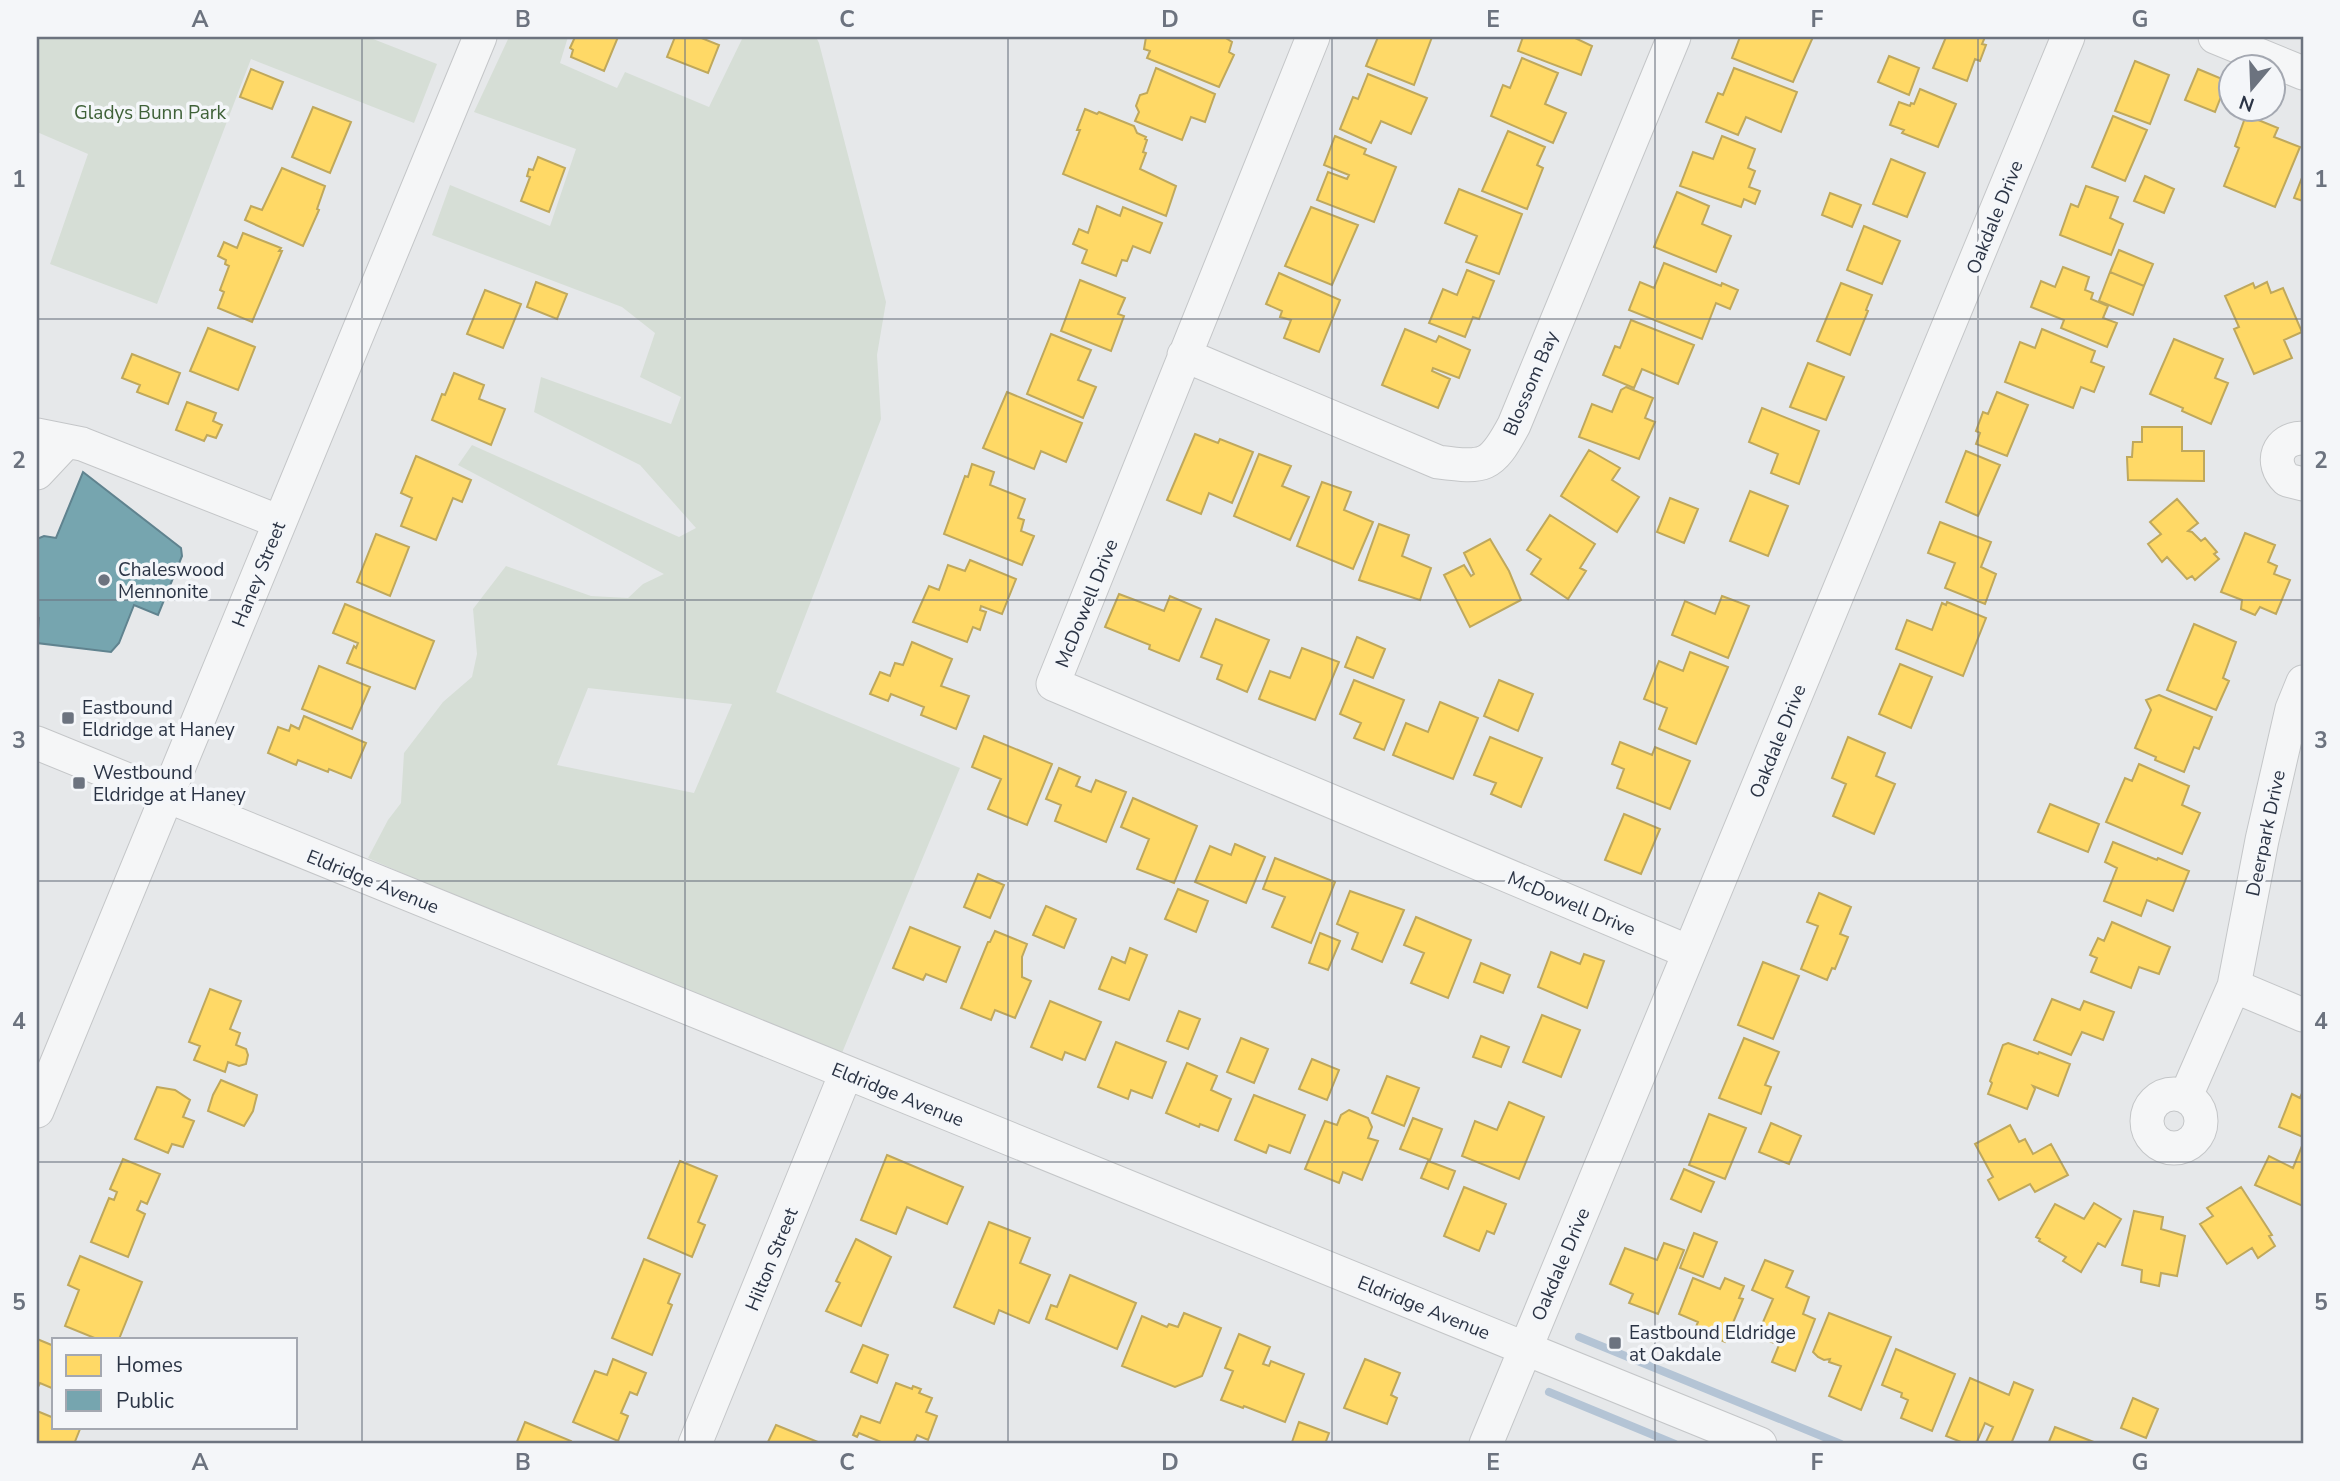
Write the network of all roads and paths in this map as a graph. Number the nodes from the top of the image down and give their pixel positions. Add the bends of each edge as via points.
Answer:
1 (480, 37) edge
2 (1313, 37) edge
3 (1674, 37) edge
4 (2068, 37) edge
5 (2214, 37) edge
6 (2303, 73) edge
7 (1184, 355) junction
8 (52, 438) edge
9 (2303, 438) edge
10 (37, 474) edge
11 (2303, 484) edge
12 (280, 522) junction
13 (2303, 681) edge
14 (37, 743) edge
15 (167, 797) junction
16 (1689, 952) junction
17 (2234, 986) junction
18 (2303, 1015) edge
19 (846, 1073) junction
20 (2186, 1096) dead end
21 (37, 1111) edge
22 (1525, 1348) junction
23 (695, 1444) edge
24 (1486, 1444) edge
25 (1760, 1444) edge

1 - 12 street, Haney Street
2 - 7 street, McDowell Drive
3 - 7 street, Blossom Bay via 1514,425 1500,452 1486,463 1438,462
4 - 16 street, Oakdale Drive
5 - 6 street
7 - 16 street, McDowell Drive via 1053,684
8 - 10 street
8 - 12 street via 82,444
9 - 11 street via 2288,440 2276,460 2287,480
12 - 15 street, Haney Street
13 - 17 street, Deerpark Drive via 2292,709 2262,840
14 - 15 street, Eldridge Avenue
15 - 19 street, Eldridge Avenue
15 - 21 street, Haney Street
16 - 22 street, Oakdale Drive
17 - 18 street
17 - 20 street, Deerpark Drive
19 - 22 street, Eldridge Avenue
19 - 23 street, Hilton Street
22 - 24 street, Oakdale Drive
22 - 25 street, Eldridge Avenue

